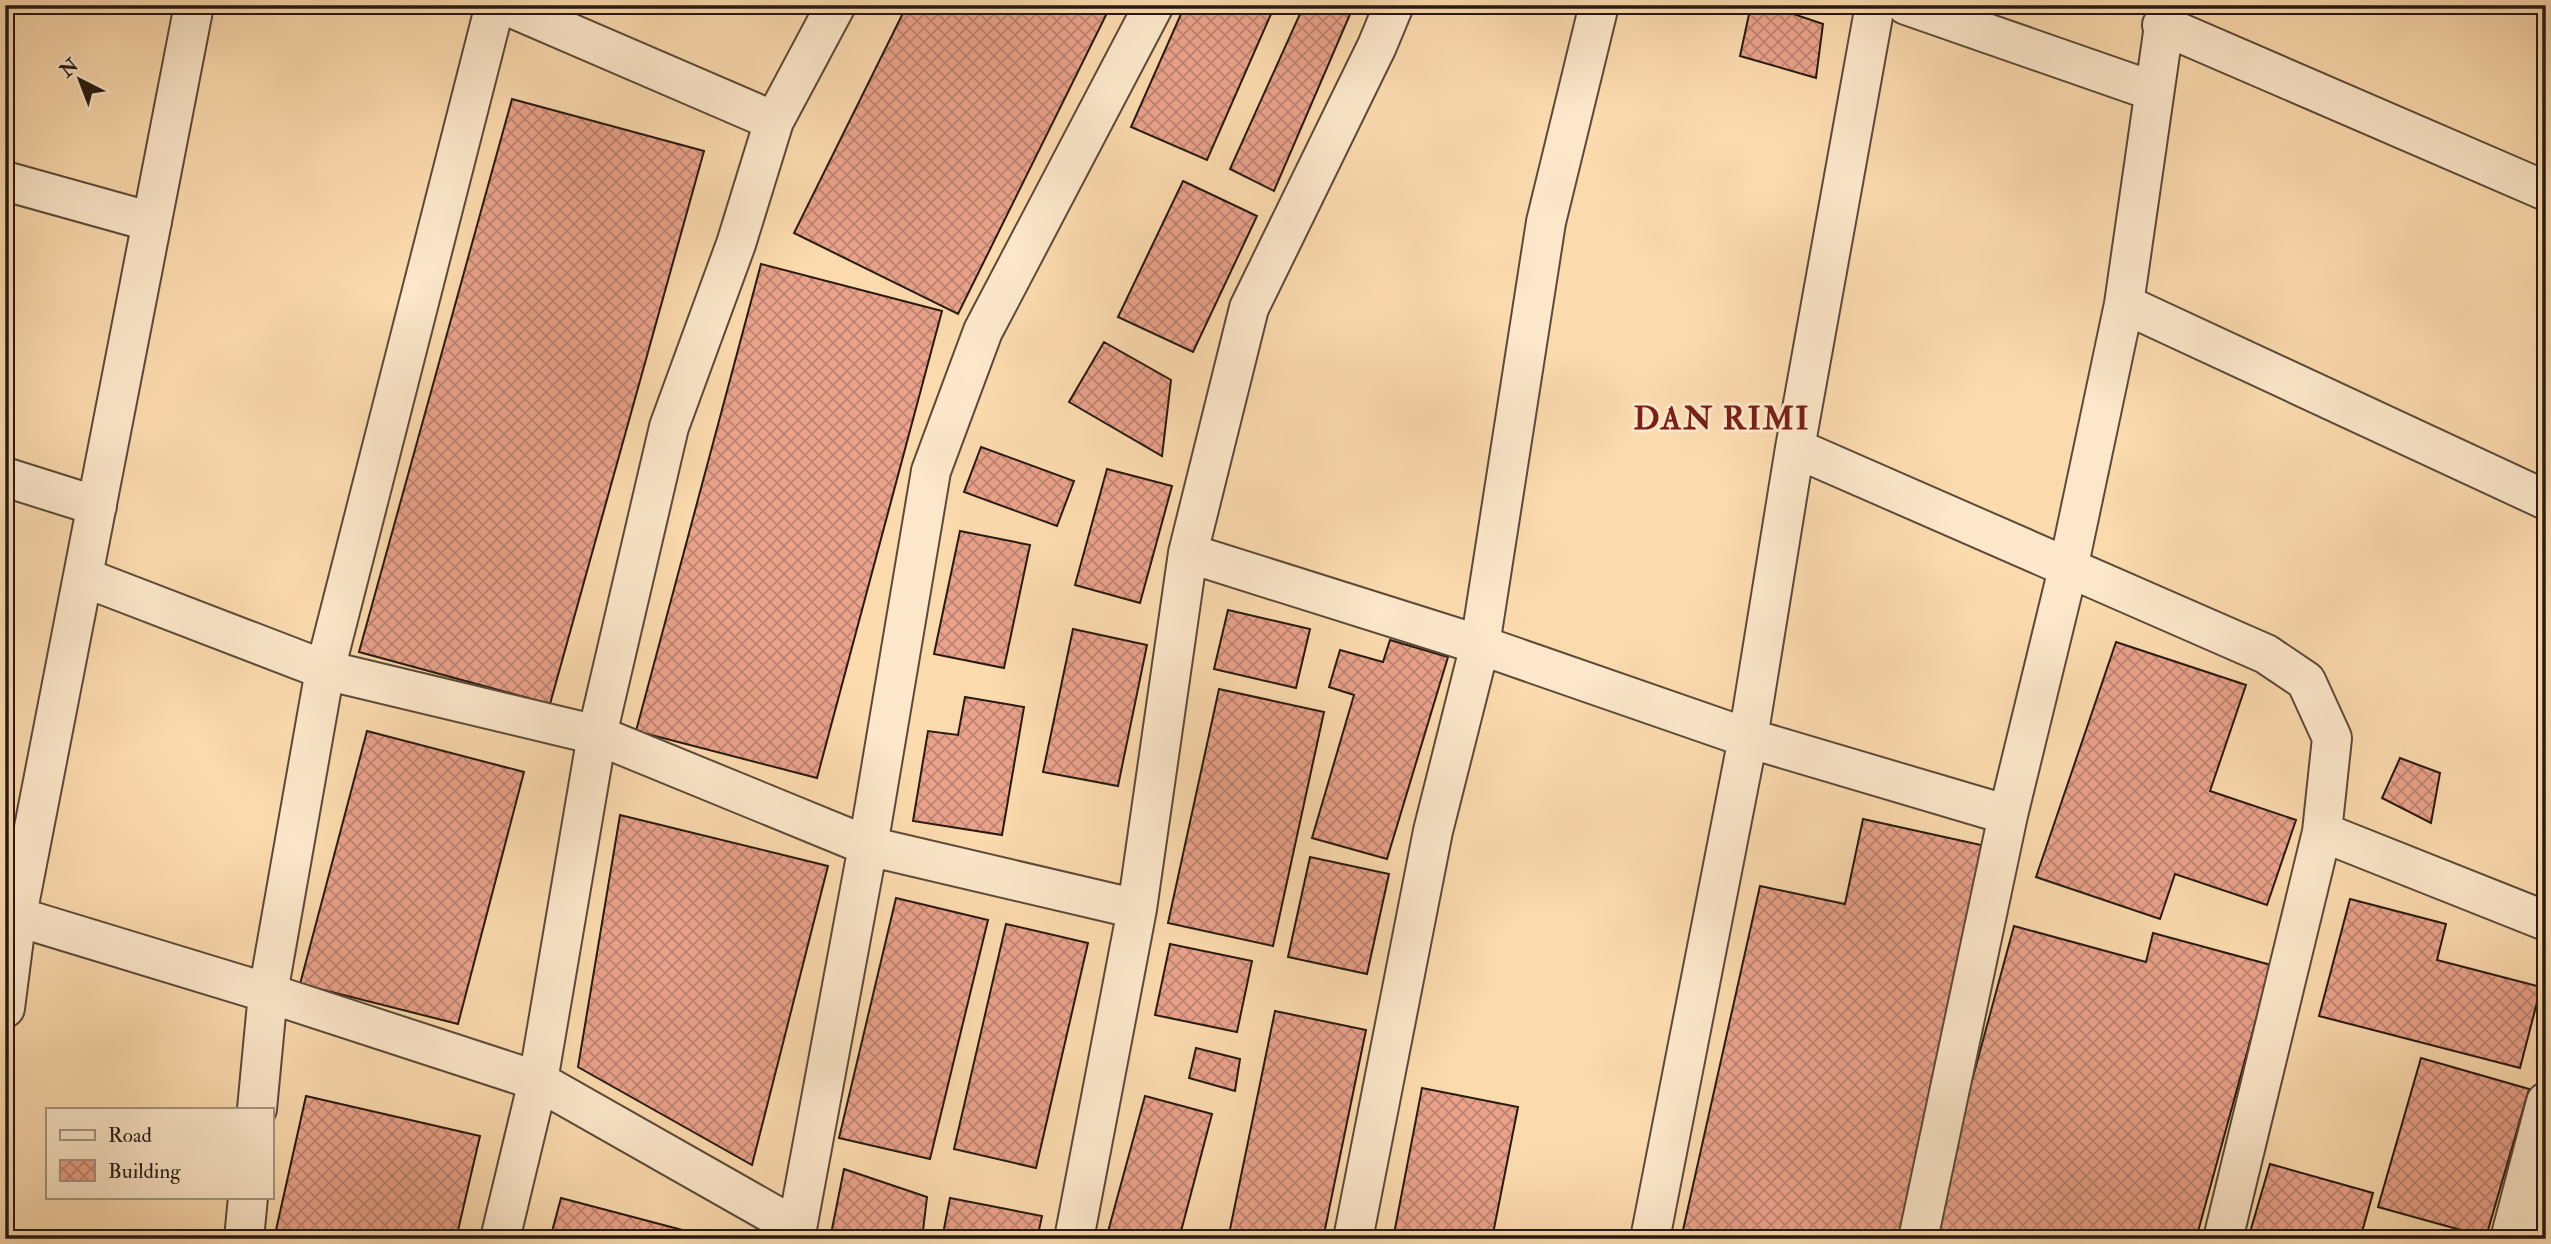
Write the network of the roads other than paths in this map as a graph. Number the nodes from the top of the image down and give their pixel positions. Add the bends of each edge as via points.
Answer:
1 (194, 5) edge
2 (495, 5) edge
3 (505, 5) edge
4 (836, 5) edge
5 (1154, 5) edge
6 (1394, 5) edge
7 (1599, 5) edge
8 (1875, 5) edge
9 (1906, 5) edge
10 (2164, 15) edge
11 (2153, 91) junction
12 (774, 121) junction
13 (5, 181) edge
14 (2546, 191) edge
15 (152, 222) junction
16 (2124, 304) junction
17 (1794, 449) junction
18 (5, 477) edge
19 (2546, 500) edge
20 (97, 506) junction
21 (1188, 553) junction
22 (2068, 569) junction
23 (83, 577) junction
24 (1480, 645) junction
25 (325, 670) junction
26 (597, 735) junction
27 (1748, 738) junction
28 (2008, 815) junction
29 (2322, 832) junction
30 (868, 846) junction
31 (1137, 909) junction
32 (11, 914) edge
33 (2546, 921) edge
34 (268, 993) junction
35 (5, 1008) edge
36 (538, 1081) junction
37 (2546, 1102) edge
38 (257, 1108) edge
39 (248, 1198) edge
40 (796, 1233) edge
41 (2523, 1234) edge
42 (244, 1239) edge
43 (500, 1239) edge
44 (1074, 1239) edge
45 (1353, 1239) edge
46 (1650, 1239) edge
47 (1918, 1239) edge
48 (2223, 1239) edge

1 - 15 street
2 - 25 street
3 - 12 street
4 - 12 street
5 - 30 street via 983,331 931,471
6 - 21 street via 1249,308
7 - 24 street via 1546,222
8 - 17 street
9 - 11 street
10 - 11 street
10 - 14 street
11 - 16 street
12 - 26 street via 736,244 669,427
13 - 15 street
15 - 20 street
16 - 19 street
16 - 22 street
17 - 22 street
17 - 27 street
18 - 20 street
20 - 23 street
21 - 24 street
21 - 31 street
22 - 28 street
22 - 29 street via 2266,654 2306,681 2332,738
23 - 25 street
23 - 32 street
24 - 27 street
24 - 45 street via 1433,831
25 - 26 street
25 - 34 street
26 - 30 street
26 - 36 street
27 - 28 street
27 - 46 street
28 - 47 street
29 - 33 street
29 - 48 street
30 - 31 street
30 - 40 street
31 - 44 street
32 - 34 street
32 - 35 street
34 - 36 street
34 - 38 street
36 - 40 street
36 - 43 street
37 - 41 street
39 - 42 street

